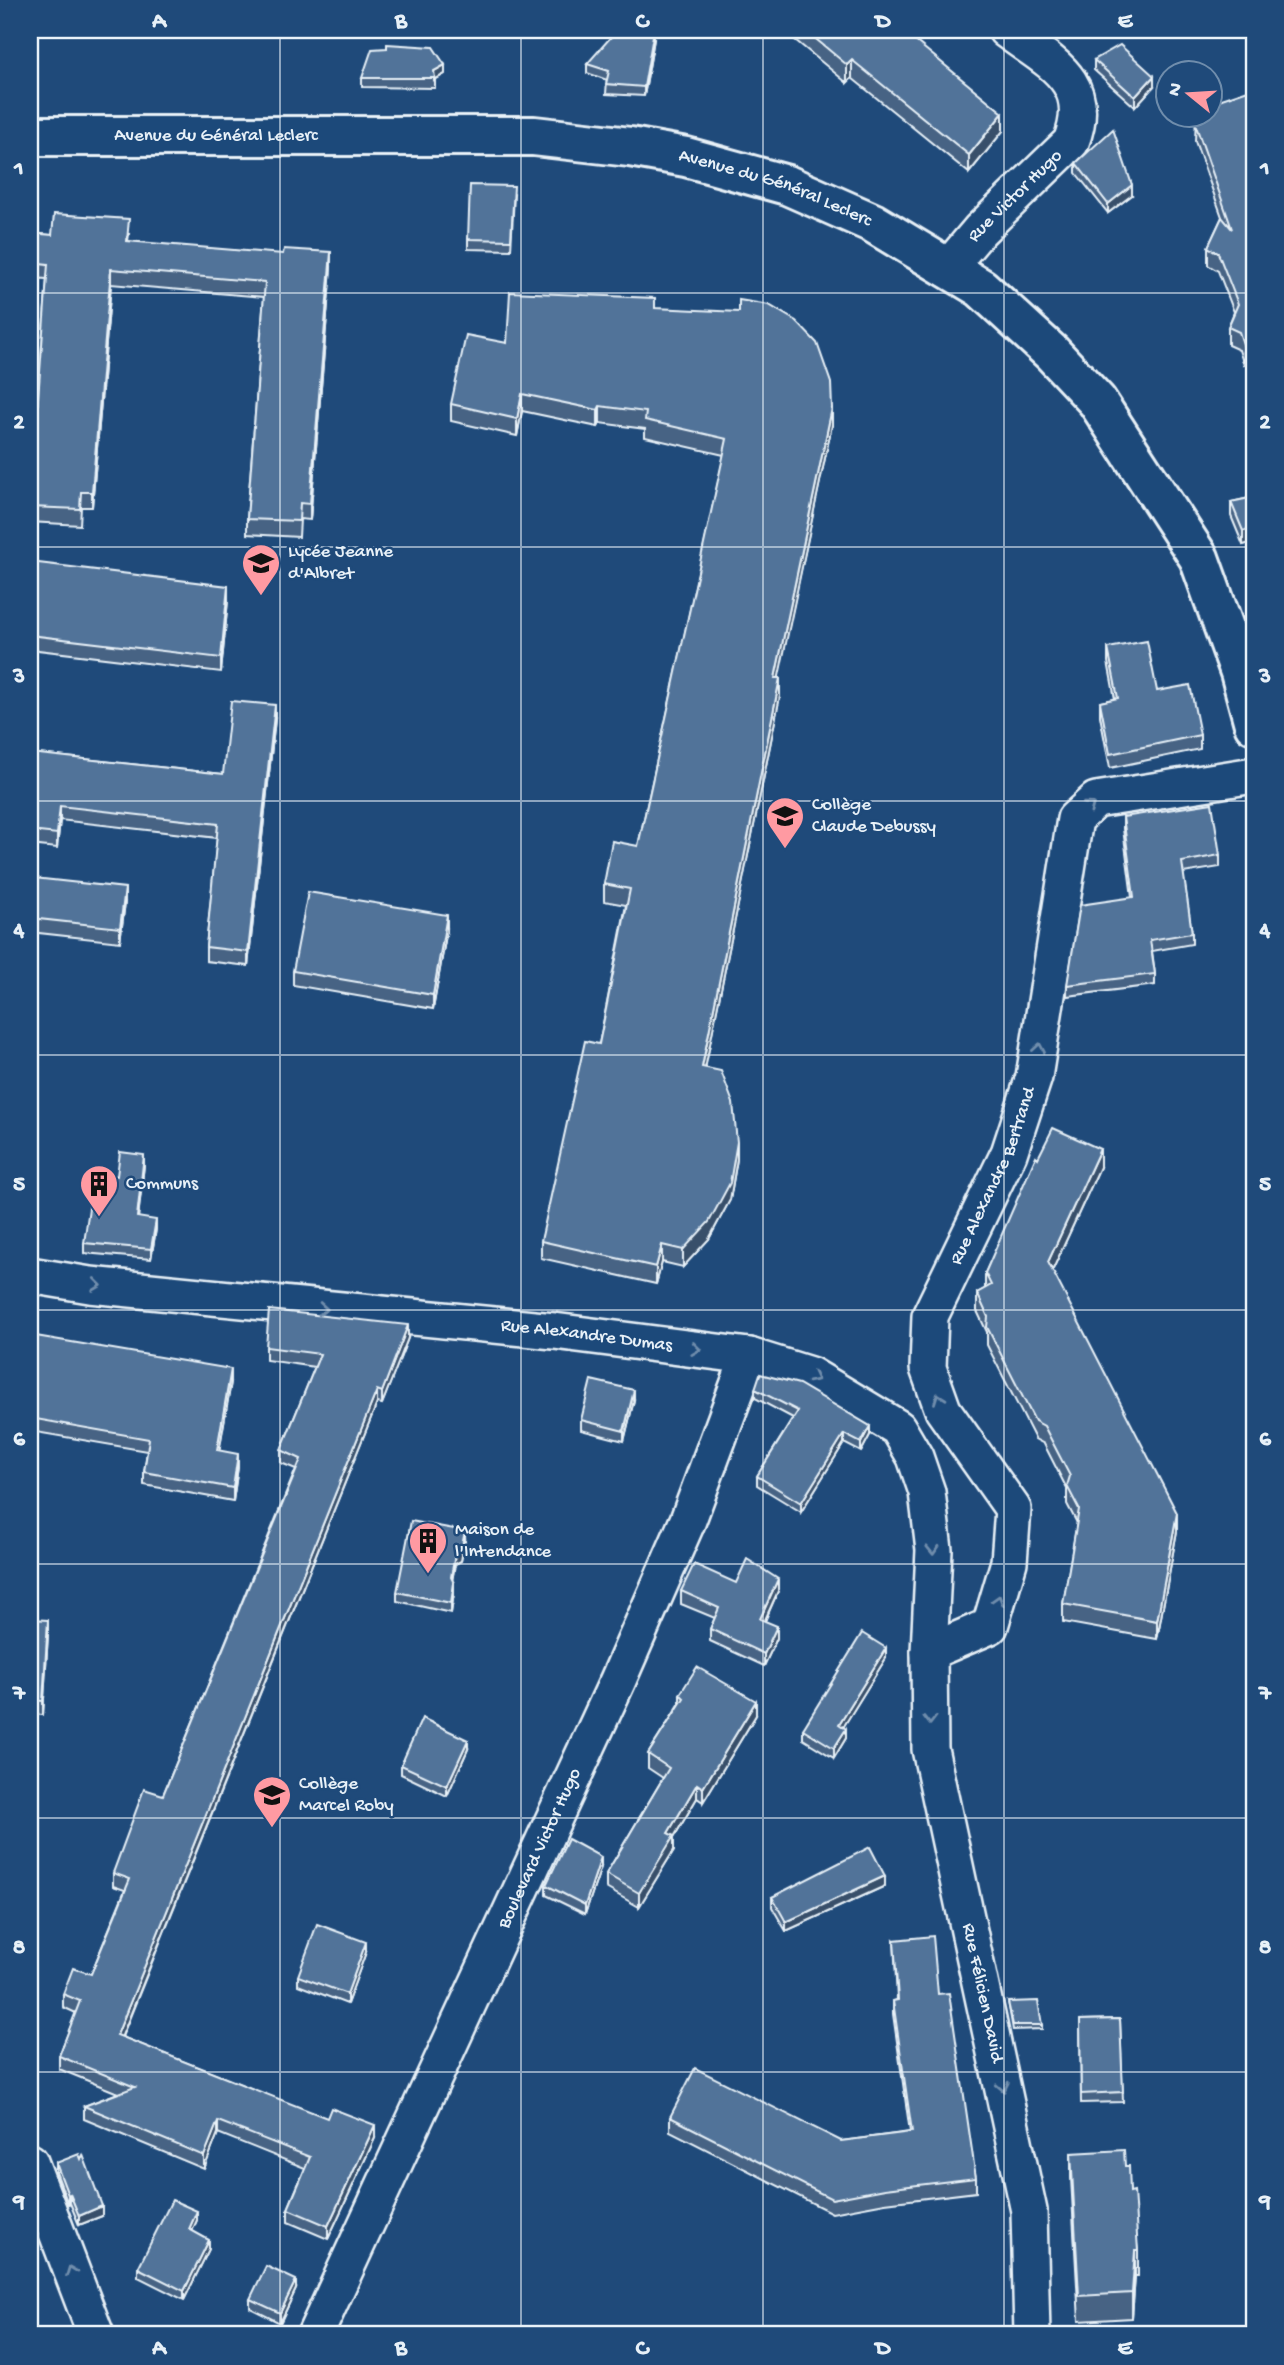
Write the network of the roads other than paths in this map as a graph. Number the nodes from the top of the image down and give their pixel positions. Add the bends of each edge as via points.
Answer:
1 (1006, 30) edge
2 (30, 136) edge
3 (947, 269) junction
4 (1254, 724) edge
5 (1254, 775) edge
6 (30, 1275) edge
7 (749, 1356) junction
8 (929, 1652) junction
9 (30, 2162) edge
10 (96, 2335) edge
11 (315, 2335) edge
12 (1031, 2335) edge

1 - 3 street, Rue Victor Hugo via 1064,72 1078,100 1078,124 1071,142 980,230
2 - 3 main road, Avenue du Général Leclerc via 534,136 630,147 787,185 873,223
3 - 4 main road, Avenue du Général Leclerc via 981,288 1097,401 1199,558
8 -> 5 street, Rue Alexandre Bertrand via 990,1626 1009,1562 1013,1509 943,1410 928,1368 930,1315 1009,1153 1034,1077 1075,819 1096,800
6 -> 7 street, Rue Alexandre Dumas
7 -> 8 street, Rue Alexandre Dumas via 810,1375 898,1428 915,1457 927,1492 934,1550
7 - 11 street, Boulevard Victor Hugo via 688,1520 618,1680
8 -> 12 street, Rue Félicien David via 930,1749 1029,2211
10 -> 9 street

